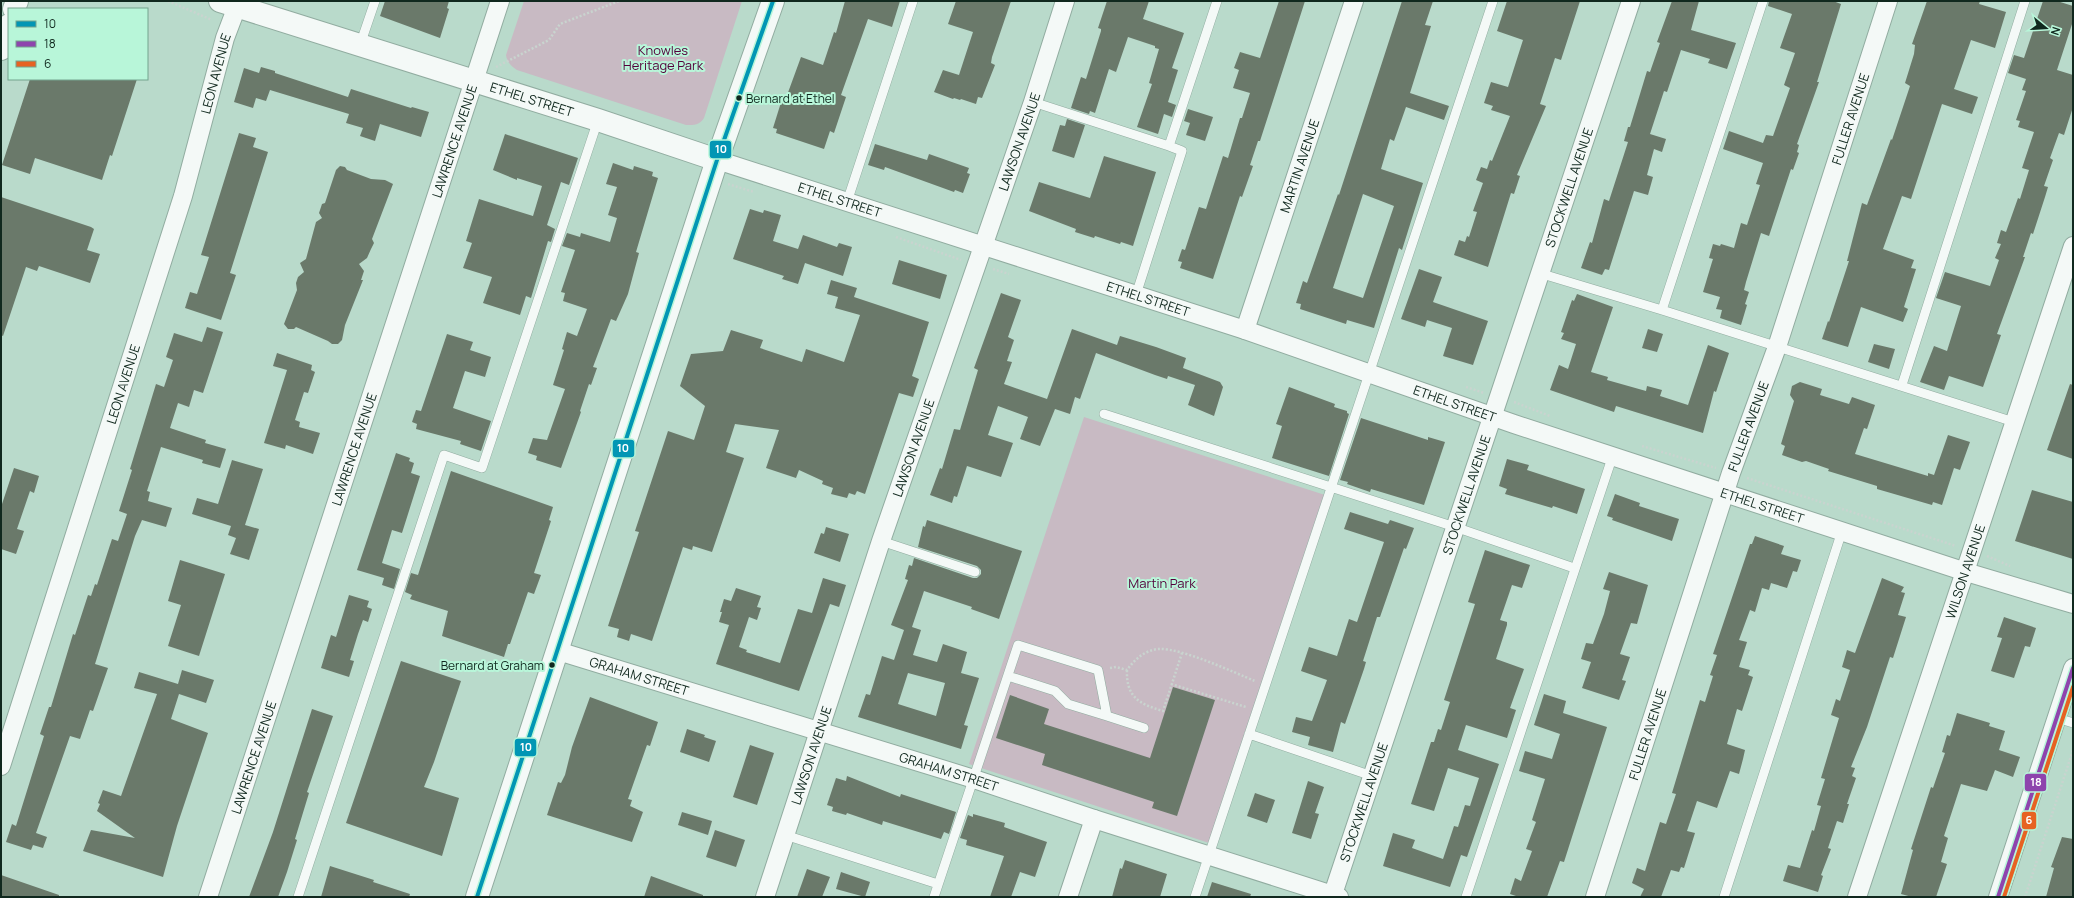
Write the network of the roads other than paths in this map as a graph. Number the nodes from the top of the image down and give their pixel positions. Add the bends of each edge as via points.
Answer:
1 (374, 1) edge
2 (500, 1) edge
3 (773, 1) edge
4 (913, 1) edge
5 (1065, 1) edge
6 (1217, 1) edge
7 (1354, 1) edge
8 (1493, 1) edge
9 (1631, 1) edge
10 (1763, 1) edge
11 (1888, 1) edge
12 (2025, 1) edge
13 (232, 3) edge
14 (8, 28) edge
15 (360, 45) junction
16 (1, 49) edge
17 (476, 71) junction
18 (1033, 102) junction
19 (598, 120) junction
20 (1169, 146) junction
21 (717, 160) junction
22 (847, 202) junction
23 (983, 246) junction
24 (2073, 246) edge
25 (1539, 273) junction
26 (1136, 295) junction
27 (1662, 310) junction
28 (1245, 330) junction
29 (1777, 347) junction
30 (1369, 373) junction
31 (1902, 385) junction
32 (1104, 414) dead end
33 (1492, 416) junction
34 (2014, 422) junction
35 (1613, 455) junction
36 (1330, 487) junction
37 (1726, 492) junction
38 (1455, 527) junction
39 (1842, 531) junction
40 (881, 541) junction
41 (1574, 568) junction
42 (975, 572) dead end
43 (1966, 572) junction
44 (2073, 604) edge
45 (558, 651) junction
46 (2073, 668) edge
47 (1008, 676) junction
48 (1107, 716) junction
49 (2065, 720) edge
50 (1144, 728) dead end
51 (820, 731) junction
52 (1249, 734) junction
53 (1, 766) edge
54 (1372, 776) junction
55 (974, 778) junction
56 (1094, 819) junction
57 (785, 835) junction
58 (1209, 854) junction
59 (938, 884) junction
60 (1334, 896) edge
61 (208, 897) edge
62 (298, 897) edge
63 (478, 897) edge
64 (765, 897) edge
65 (934, 897) edge
66 (1068, 897) edge
67 (1195, 897) edge
68 (1466, 897) edge
69 (1595, 897) edge
70 (1724, 897) edge
71 (1857, 897) edge
72 (1998, 897) edge

1 - 15 lane
2 - 17 street, LAWRENCE AVENUE
3 - 21 main road
4 - 22 lane
5 - 18 street, LAWSON AVENUE
6 - 20 lane
7 - 28 street, MARTIN AVENUE
8 - 30 lane
9 - 25 street, STOCKWELL AVENUE
10 - 27 lane
11 - 29 street, FULLER AVENUE
12 - 31 lane
13 - 15 main road, ETHEL STREET
13 - 53 street, LEON AVENUE via 183,196
14 - 16 main road
15 - 17 main road, ETHEL STREET
17 - 19 main road, ETHEL STREET
17 - 61 street, LAWRENCE AVENUE
18 - 20 lane
18 - 23 street, LAWSON AVENUE
19 - 21 main road, ETHEL STREET
19 - 62 lane via 482,468 444,455
20 - 26 lane via 1182,151
21 - 22 street, ETHEL STREET
21 - 45 main road
22 - 23 street, ETHEL STREET
23 - 26 street, ETHEL STREET
23 - 40 street, LAWSON AVENUE
24 - 34 street, WILSON AVENUE
25 - 27 lane
25 - 33 street, STOCKWELL AVENUE
26 - 28 street, ETHEL STREET
27 - 29 lane
28 - 30 street, ETHEL STREET
29 - 31 lane
29 - 37 street, FULLER AVENUE
30 - 33 street, ETHEL STREET
30 - 36 lane
31 - 34 lane
32 - 36 lane
33 - 35 street, ETHEL STREET
33 - 38 street, STOCKWELL AVENUE
34 - 43 street, WILSON AVENUE
35 - 37 street, ETHEL STREET
35 - 41 lane
36 - 38 lane
36 - 52 lane
37 - 39 street, ETHEL STREET
37 - 69 street, FULLER AVENUE
38 - 41 lane
38 - 54 street, STOCKWELL AVENUE
39 - 43 street, ETHEL STREET
39 - 70 lane
40 - 42 lane
40 - 51 street, LAWSON AVENUE
41 - 68 lane
43 - 44 street, ETHEL STREET
43 - 71 street, WILSON AVENUE
45 - 51 street, GRAHAM STREET
45 - 63 main road
46 - 49 street
47 - 48 lane via 1055,691 1068,704
47 - 48 lane via 1018,645 1098,670
47 - 55 lane
48 - 50 lane
49 - 72 street
51 - 55 street, GRAHAM STREET
51 - 57 street, LAWSON AVENUE
52 - 54 lane
52 - 58 lane
54 - 60 street, STOCKWELL AVENUE
55 - 56 street, GRAHAM STREET
55 - 59 lane
56 - 58 street, GRAHAM STREET
56 - 66 street
57 - 59 lane
57 - 64 street, LAWSON AVENUE
58 - 60 street, GRAHAM STREET
58 - 67 lane
59 - 65 lane

